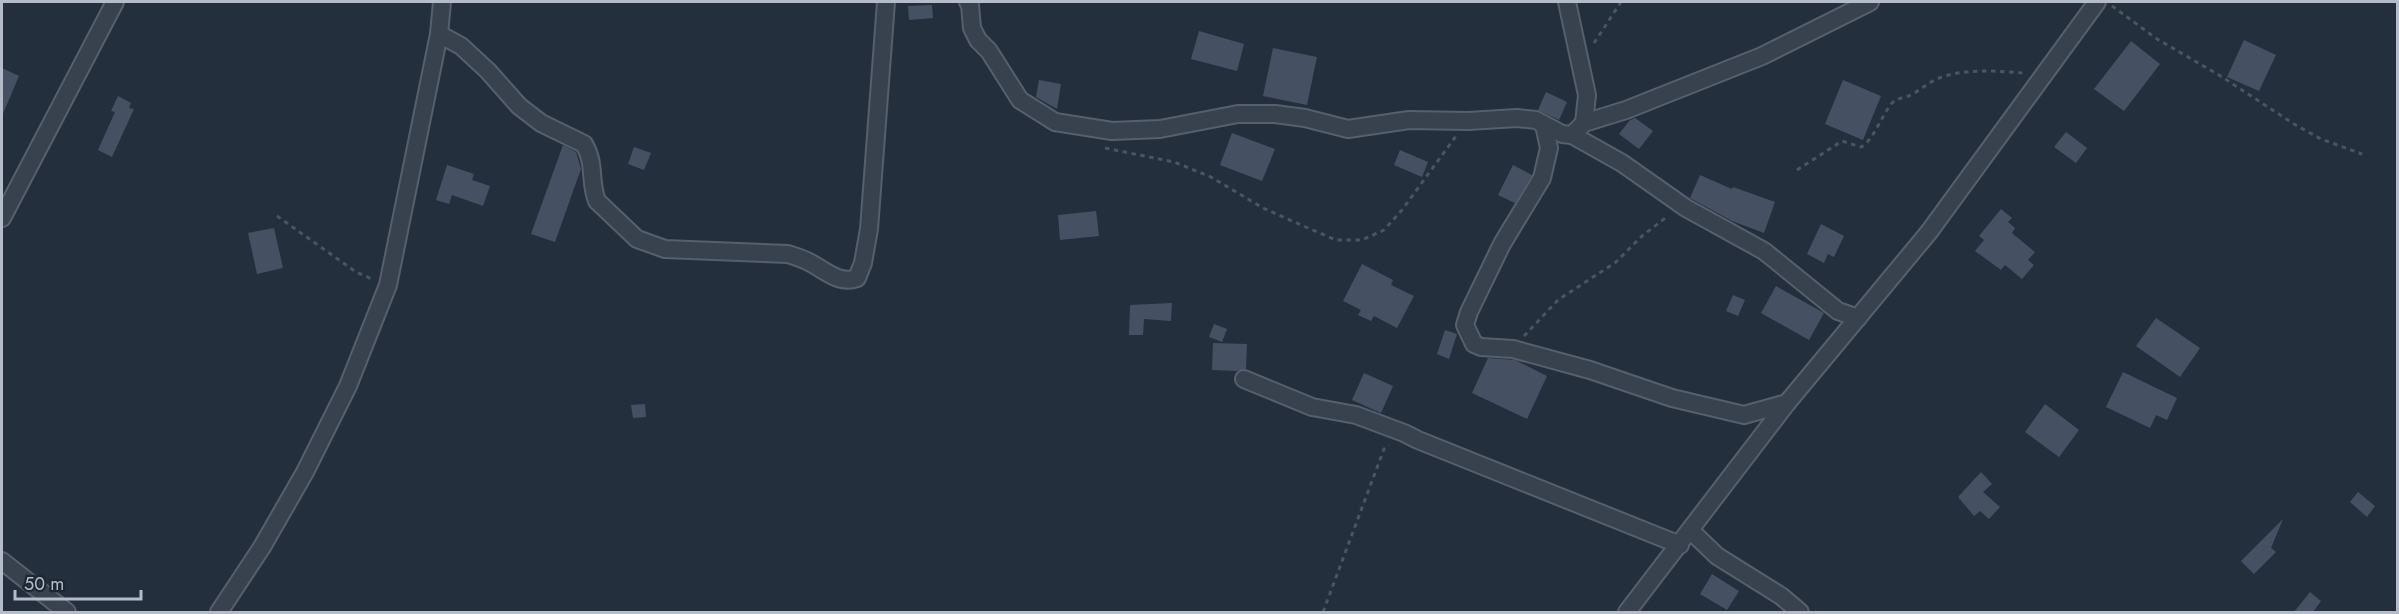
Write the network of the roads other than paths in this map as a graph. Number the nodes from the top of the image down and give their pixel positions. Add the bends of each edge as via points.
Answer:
1 (115, 2) edge
2 (442, 2) edge
3 (886, 2) edge
4 (968, 2) edge
5 (1567, 2) edge
6 (1870, 2) edge
7 (2097, 2) edge
8 (439, 34) junction
9 (1544, 125) junction
10 (1578, 129) junction
11 (2, 218) edge
12 (1858, 318) junction
13 (1244, 379) dead end
14 (1787, 403) junction
15 (1691, 531) junction
16 (1680, 545) junction
17 (2, 561) edge
18 (67, 612) edge
19 (219, 612) edge
20 (1627, 612) edge
21 (1800, 612) edge

1 - 11 street
2 - 8 street
3 - 8 street via 868,229 863,263 857,278 849,281 788,254 665,249 637,239 597,201 593,163 584,144 541,123 519,106 461,46
4 - 9 street via 972,28 1020,100 1055,122 1112,131 1160,129 1238,114 1305,118 1348,129 1409,120 1517,118
5 - 10 street via 1587,95
6 - 10 street via 1762,56
7 - 12 street via 1929,232
8 - 19 street via 388,285 348,386 305,472
9 - 10 street via 1562,134
9 - 14 street via 1549,148 1542,178 1469,312 1465,325 1474,344 1513,349 1744,415
10 - 12 street via 1686,208 1764,251 1838,311
12 - 14 street
13 - 16 street via 1312,408 1356,415 1404,432
14 - 15 street
15 - 16 street
15 - 21 street via 1717,556
16 - 20 street
17 - 18 street

